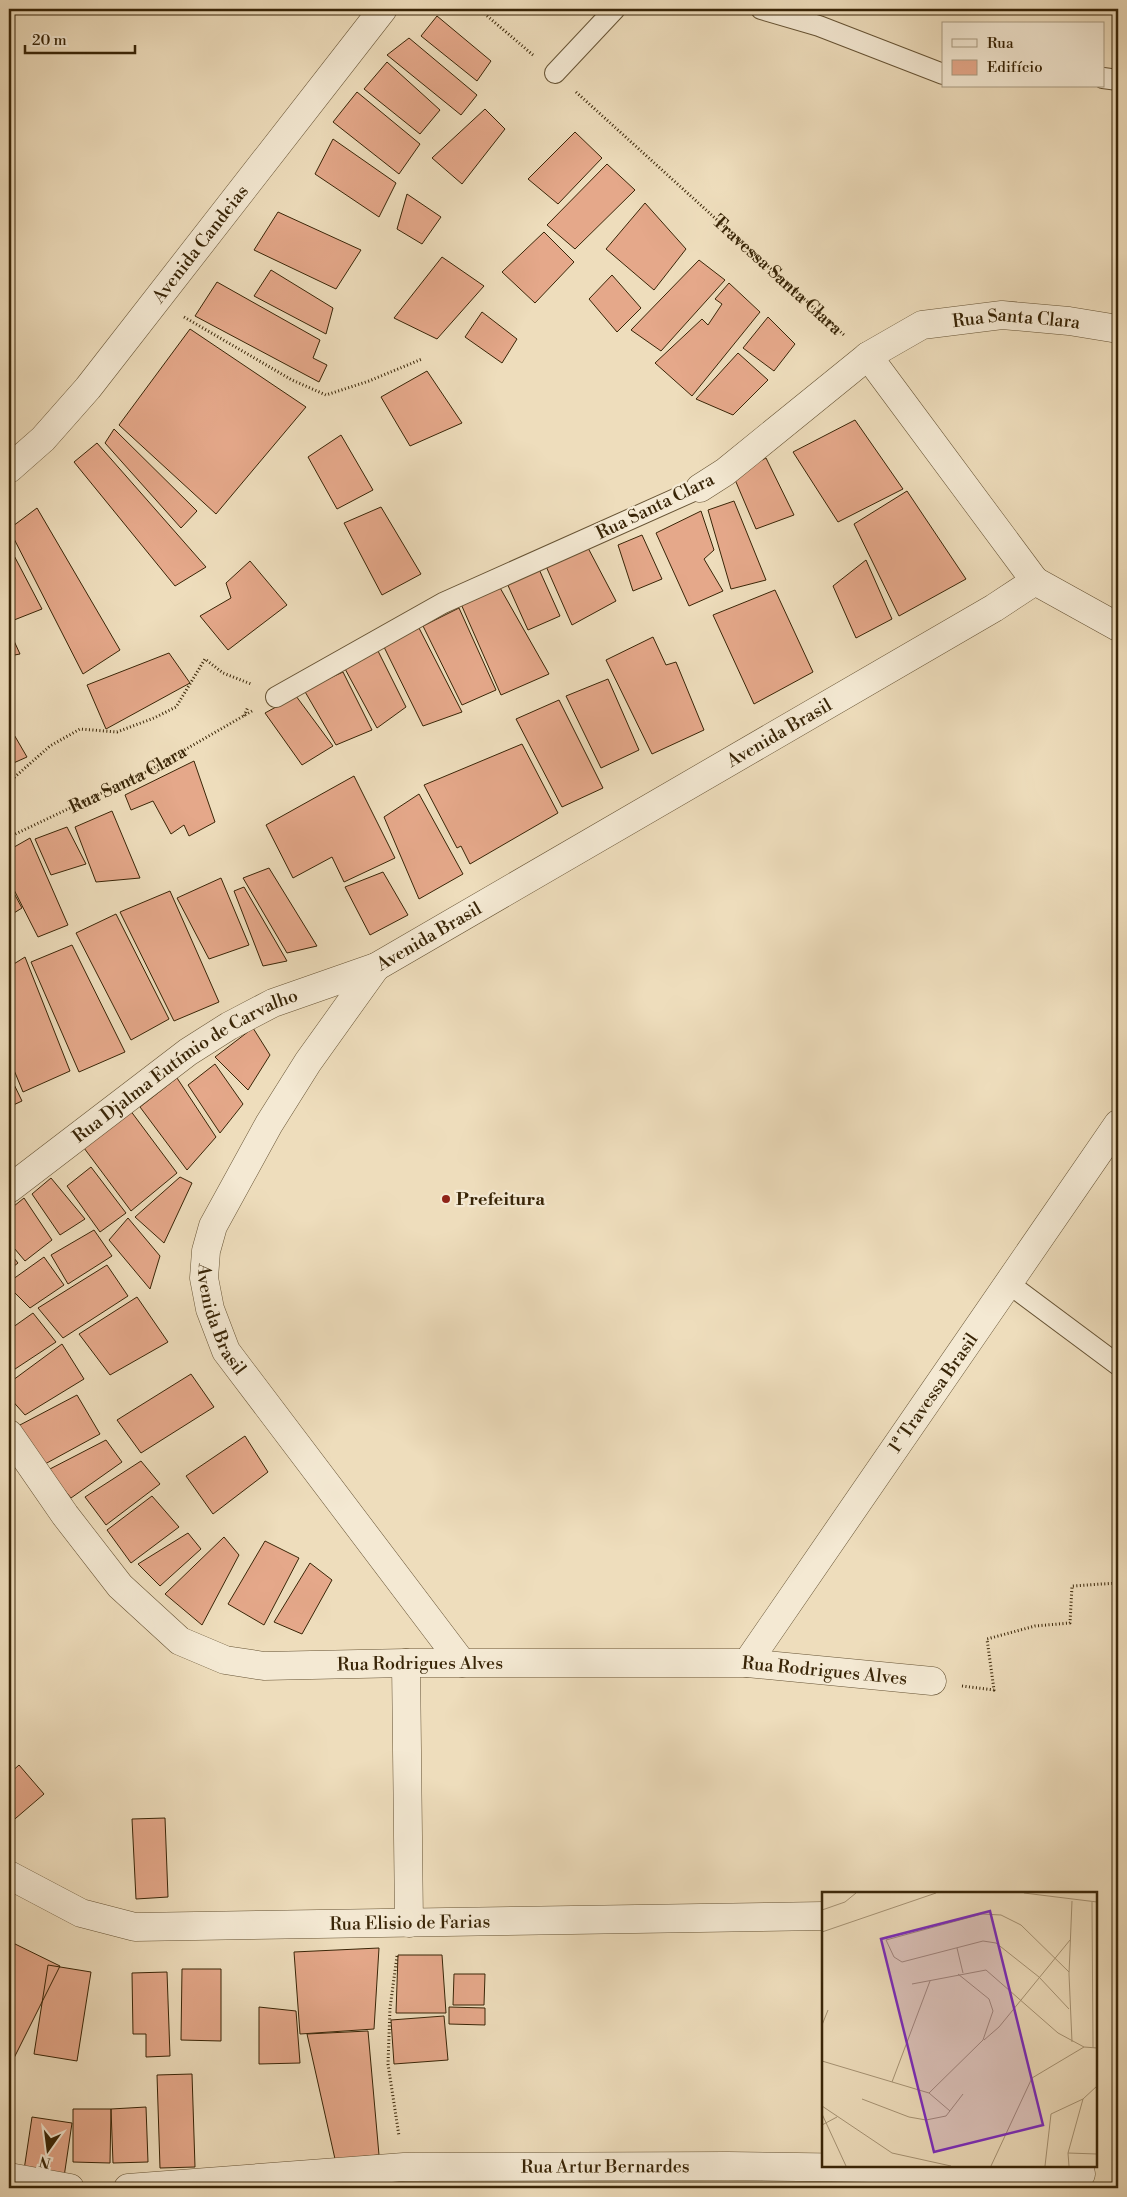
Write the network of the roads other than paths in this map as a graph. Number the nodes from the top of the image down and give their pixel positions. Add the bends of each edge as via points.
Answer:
1 (383, 9) edge
2 (615, 9) edge
3 (761, 9) edge
4 (555, 73) road end
5 (942, 74) edge
6 (1104, 78) edge
7 (1118, 80) edge
8 (1118, 329) edge
9 (868, 356) junction
10 (9, 469) edge
11 (700, 488) joint
12 (1035, 581) junction
13 (1118, 627) edge
14 (276, 698) road end
15 (376, 967) junction
16 (1118, 1124) edge
17 (9, 1189) edge
18 (1008, 1283) junction
19 (1118, 1364) edge
20 (9, 1434) edge
21 (406, 1663) junction
22 (747, 1663) junction
23 (462, 1664) junction
24 (932, 1681) road end
25 (9, 1875) edge
26 (822, 1916) edge
27 (405, 1923) junction
28 (1080, 2170) edge
29 (9, 2177) edge
30 (70, 2188) edge
31 (128, 2188) edge

1 - 10 street, Avenida Candeias via 88,388 43,439
2 - 4 lane
3 - 5 lane via 819,26
6 - 7 lane
8 - 9 street, Rua Santa Clara via 1069,320 1002,315 922,325
9 - 11 street, Rua Santa Clara via 725,472
9 - 12 street
11 - 14 lane, Rua Santa Clara via 443,603
12 - 13 street
12 - 15 street, Avenida Brasil
15 - 17 street, Rua Djalma Eutímio de Carvalho via 273,1003 228,1026 188,1052
15 - 23 street, Avenida Brasil via 308,1062 269,1124 213,1226 206,1251 204,1278 210,1309 226,1351
16 - 18 street, 1ª Travessa Brasil
18 - 19 lane
18 - 22 street, 1ª Travessa Brasil
20 - 21 street, Rua Rodrigues Alves via 65,1515 120,1586 180,1642 225,1660 264,1666
21 - 23 street, Rua Rodrigues Alves
21 - 27 street
22 - 23 street, Rua Rodrigues Alves
22 - 24 street, Rua Rodrigues Alves
25 - 27 street, Rua Elisio de Farias via 81,1913 135,1927
26 - 27 street, Rua Elisio de Farias
28 - 31 street, Rua Artur Bernardes via 404,2167
29 - 30 street

